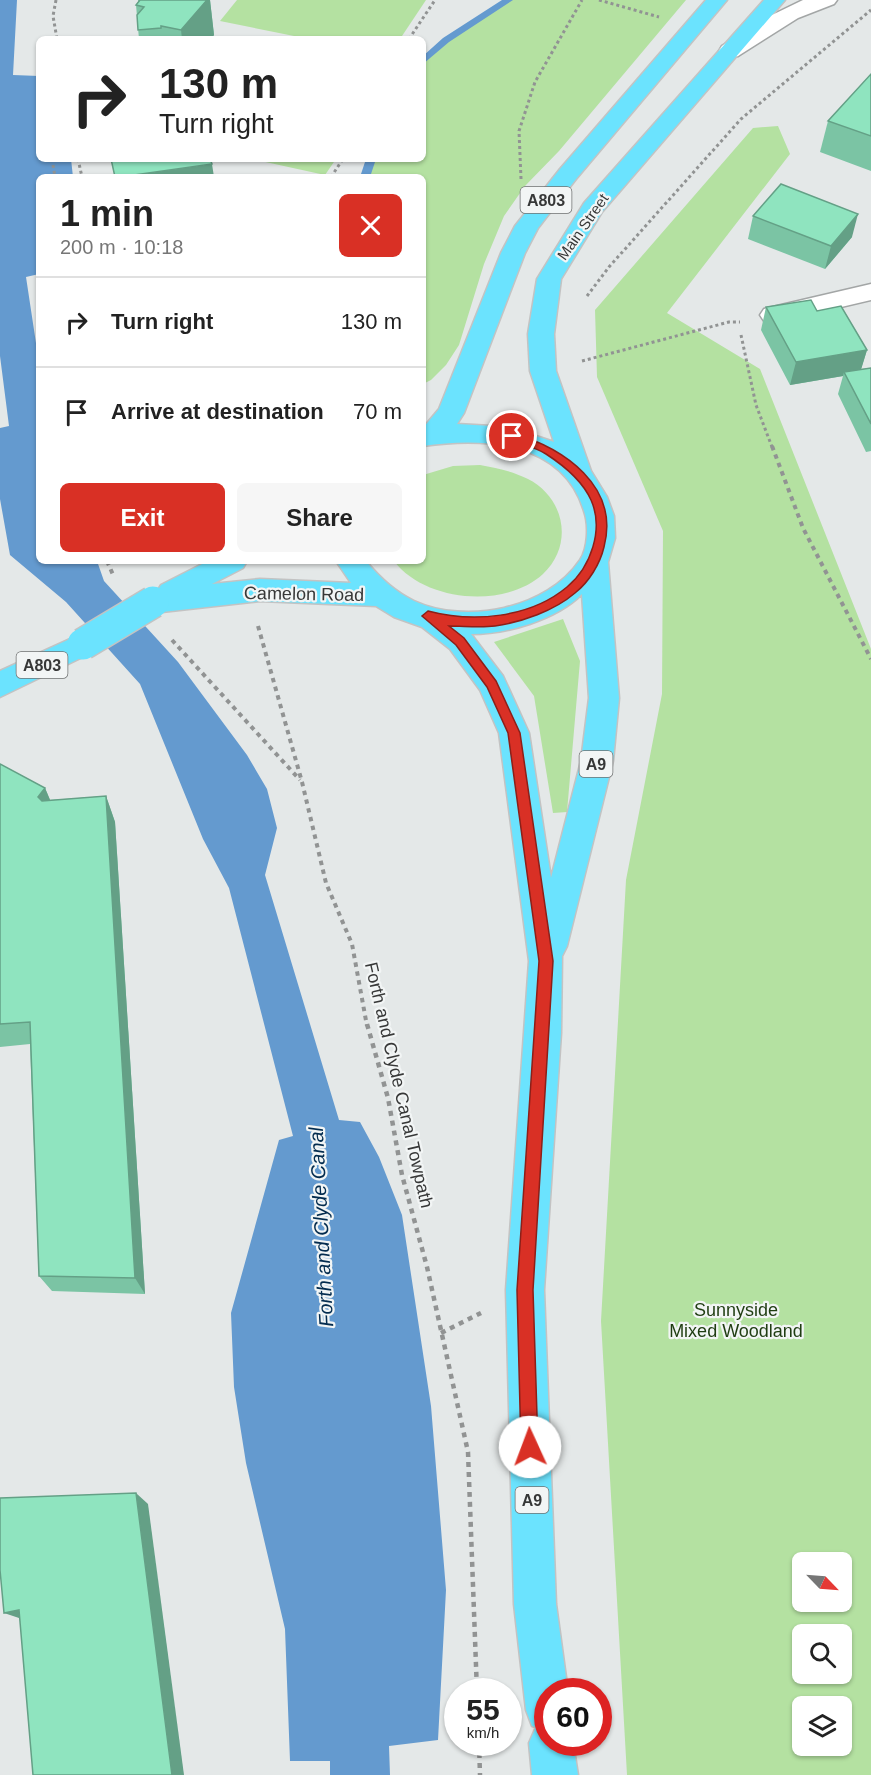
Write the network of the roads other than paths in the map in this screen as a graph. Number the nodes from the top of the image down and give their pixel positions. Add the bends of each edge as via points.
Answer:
1 (717, 0) edge
2 (775, 0) edge
3 (827, 0) edge
4 (730, 51) junction
5 (871, 292) edge
6 (773, 315) edge
7 (427, 437) edge
8 (578, 472) junction
9 (594, 562) junction
10 (227, 564) edge
11 (352, 564) edge
12 (382, 595) junction
13 (153, 602) junction
14 (428, 616) junction
15 (0, 685) edge
16 (546, 961) junction
17 (544, 1678) edge
18 (553, 1756) edge
19 (555, 1775) edge

1 - 7 main road, A803 via 527,226 451,413
2 - 4 main road, Main Street / A803
3 - 4 street via 789,15
4 - 8 main road, Main Street / A803 via 592,208 549,279 541,334 543,371
5 - 6 street
7 - 8 main road via 472,432 512,436 548,450
8 - 9 main road via 597,499 603,530
9 - 14 main road via 572,590 540,609 494,622 448,621
9 - 16 main road, A9 via 604,698 597,761
10 - 13 main road, Camelon Road / A803
11 - 12 main road via 364,581
12 - 13 main road, Camelon Road / A803 via 260,590
12 - 14 main road via 406,610
13 - 15 main road, Camelon Road / A803, bridge via 83,644
14 - 16 main road, A9 via 460,642 492,684 514,733
16 - 17 main road, A9 via 525,1290 535,1604
18 - 19 main road

